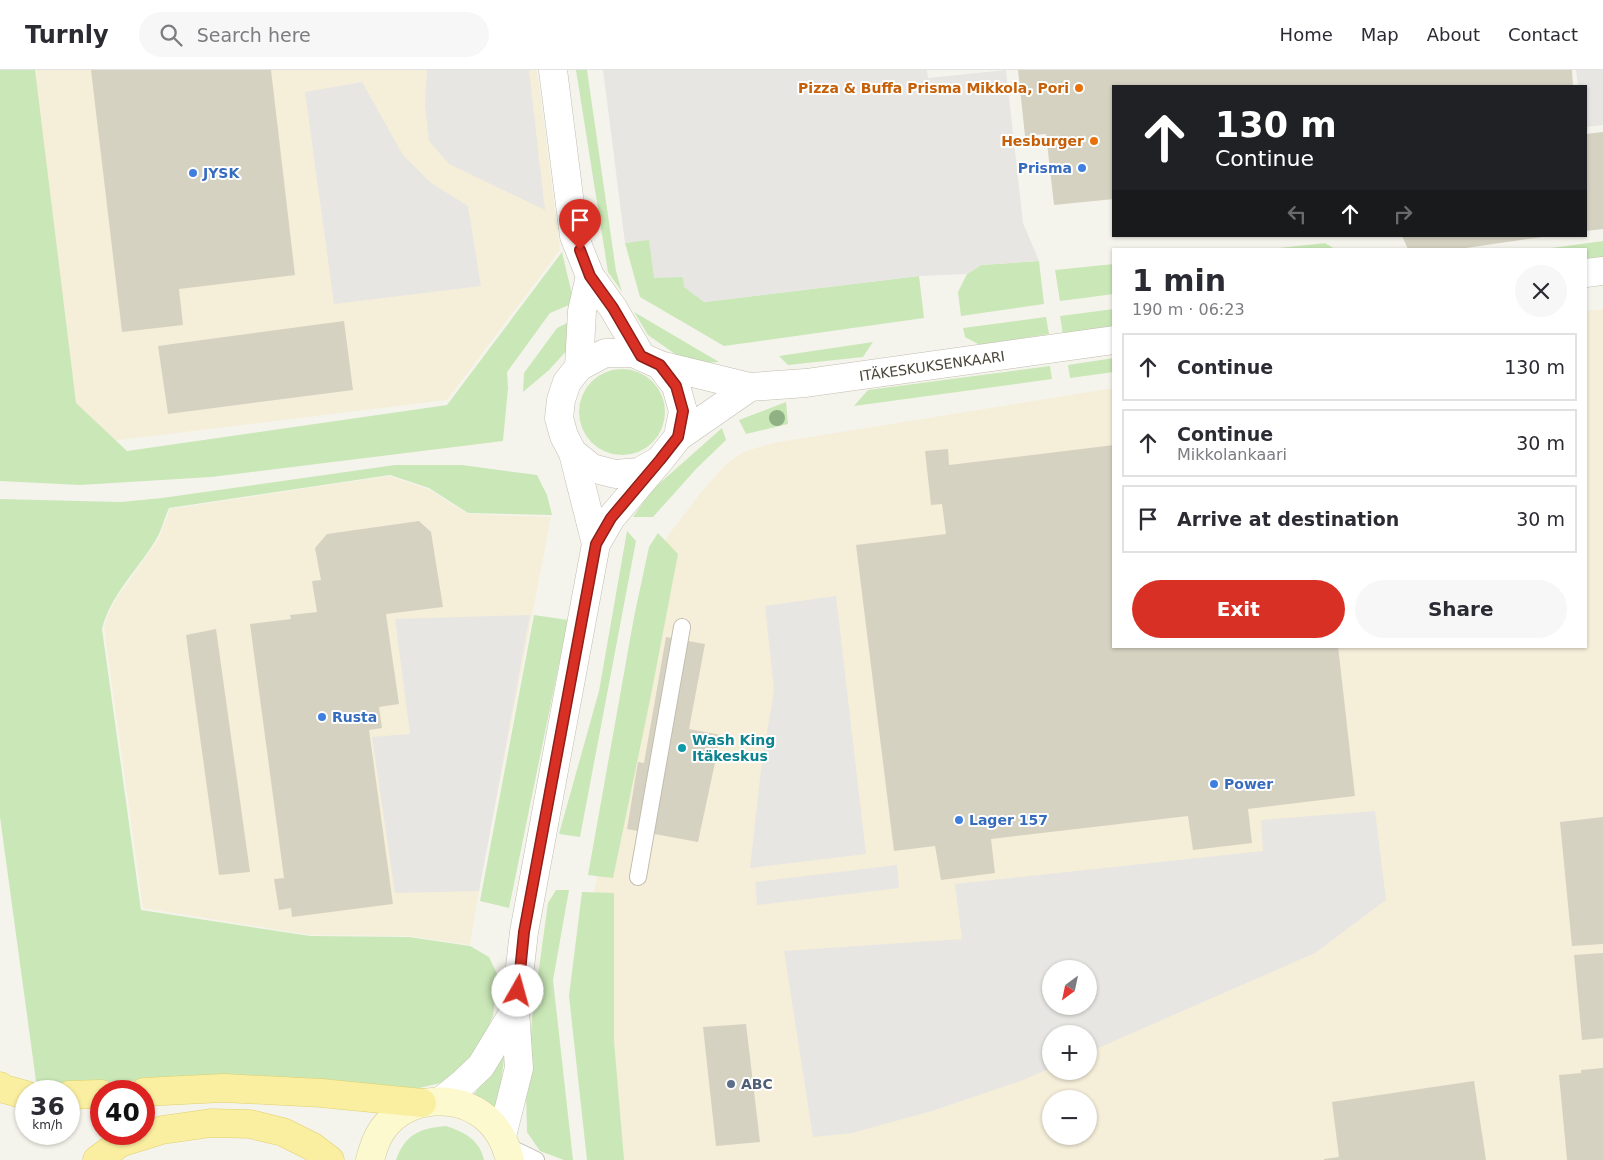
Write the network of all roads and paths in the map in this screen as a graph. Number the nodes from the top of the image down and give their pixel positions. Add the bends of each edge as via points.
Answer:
1 (553, 70) edge
2 (1603, 271) edge
3 (1587, 273) edge
4 (590, 276) junction
5 (1112, 340) edge
6 (650, 361) junction
7 (579, 367) junction
8 (750, 387) junction
9 (678, 437) junction
10 (573, 453) junction
11 (660, 460) junction
12 (596, 544) junction
13 (682, 628) dead end
14 (638, 877) dead end
15 (515, 1010) junction
16 (0, 1086) edge
17 (155, 1091) edge
18 (15, 1092) edge
19 (432, 1102) junction
20 (506, 1147) edge
21 (97, 1160) edge
22 (330, 1160) edge
23 (370, 1160) edge
24 (536, 1160) edge

1 - 4 street via 574,236
2 - 3 street
4 - 6 street
4 - 7 street via 582,311
5 - 8 street, ITÄKESKUKSENKAARI via 806,383
6 - 7 street via 634,352 605,354
6 - 8 street, ITÄKESKUKSENKAARI
6 - 9 street via 676,386 683,411
7 - 10 street via 567,382 560,400 559,418
8 - 9 street
9 - 11 street
10 - 11 street via 592,468 615,474 639,472
10 - 12 street
11 - 12 street via 611,518
12 - 15 street via 524,932
13 - 14 lane
15 - 19 street via 481,1066 462,1084
15 - 20 street via 519,1068
16 - 18 main road
17 - 19 main road via 223,1088
19 - 20 main road via 465,1105 486,1117
19 - 23 main road via 402,1112 386,1126 374,1145
20 - 24 lane
21 - 22 main road via 120,1143 162,1130 212,1123 250,1124 283,1132

